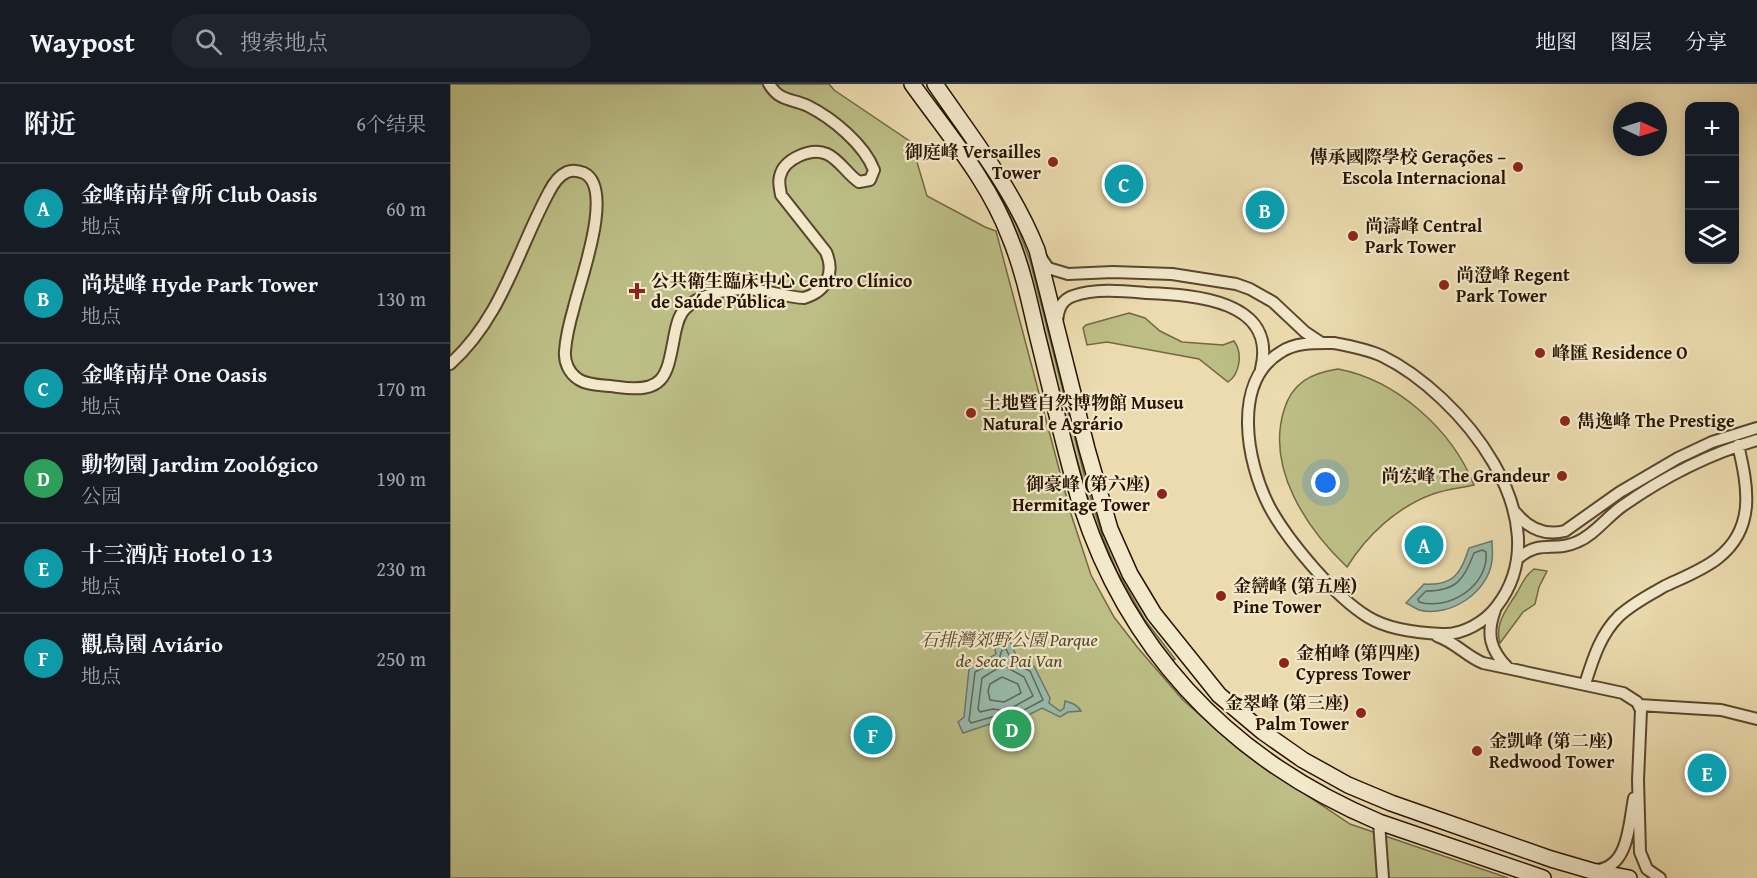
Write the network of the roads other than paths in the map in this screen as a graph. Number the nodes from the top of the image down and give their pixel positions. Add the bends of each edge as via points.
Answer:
1 (769, 84) edge
2 (912, 84) edge
3 (935, 84) edge
4 (1037, 250) junction
5 (1056, 325) junction
6 (1321, 343) junction
7 (450, 364) edge
8 (1260, 372) junction
9 (1757, 428) edge
10 (1757, 440) edge
11 (1738, 445) junction
12 (1516, 513) junction
13 (1517, 559) junction
14 (1495, 609) junction
15 (1428, 634) junction
16 (1508, 668) junction
17 (1585, 684) junction
18 (1639, 705) junction
19 (1757, 719) edge
20 (1638, 780) junction
21 (1379, 822) junction
22 (1592, 871) junction
23 (1383, 878) edge
24 (1543, 878) edge
25 (1629, 878) edge
26 (1660, 878) edge

1 - 7 street via 784,99 806,106 837,124 857,144 874,170 870,180 859,182 834,158 816,151 806,152 784,166 780,175 781,195 830,261 822,289 804,298 742,289 711,295 686,308 678,318 666,373 652,386 633,389 586,383 570,371 564,352 595,230 596,189 582,172 567,172 555,182 542,206 496,307 471,345
2 - 21 main road via 988,193 1011,238 1076,486 1093,540 1126,609 1178,681 1229,731 1295,779
3 - 4 main road via 1003,182
4 - 5 main road
4 - 6 street via 1048,268 1068,274 1172,274 1236,284 1273,302
5 - 8 street via 1061,304 1083,294 1125,291 1208,299 1234,308 1256,327 1264,353
5 - 22 main road via 1110,529 1154,614 1219,695 1303,760 1348,785 1486,837
6 - 8 street via 1281,352
6 - 12 street via 1352,346 1380,356 1427,387 1461,419 1479,443 1496,468
8 - 15 street via 1250,396 1251,456 1266,498 1286,533 1335,589 1368,617 1398,629
9 - 12 street via 1712,441 1677,458 1565,531 1539,531
10 - 11 street
11 - 13 street via 1657,484 1578,542 1534,547
11 - 17 street via 1748,499 1746,514 1730,547 1716,560 1635,603 1619,616 1595,649
12 - 13 street
13 - 14 street via 1510,583
14 - 15 street via 1470,628
14 - 16 street via 1490,631 1492,645
15 - 16 street via 1455,644 1479,662
16 - 17 street
17 - 18 street via 1623,693
18 - 19 street via 1721,710
18 - 20 street via 1642,719
20 - 22 street via 1623,851 1611,866
20 - 26 street via 1640,852 1647,869
21 - 23 street
21 - 24 main road
22 - 25 main road

